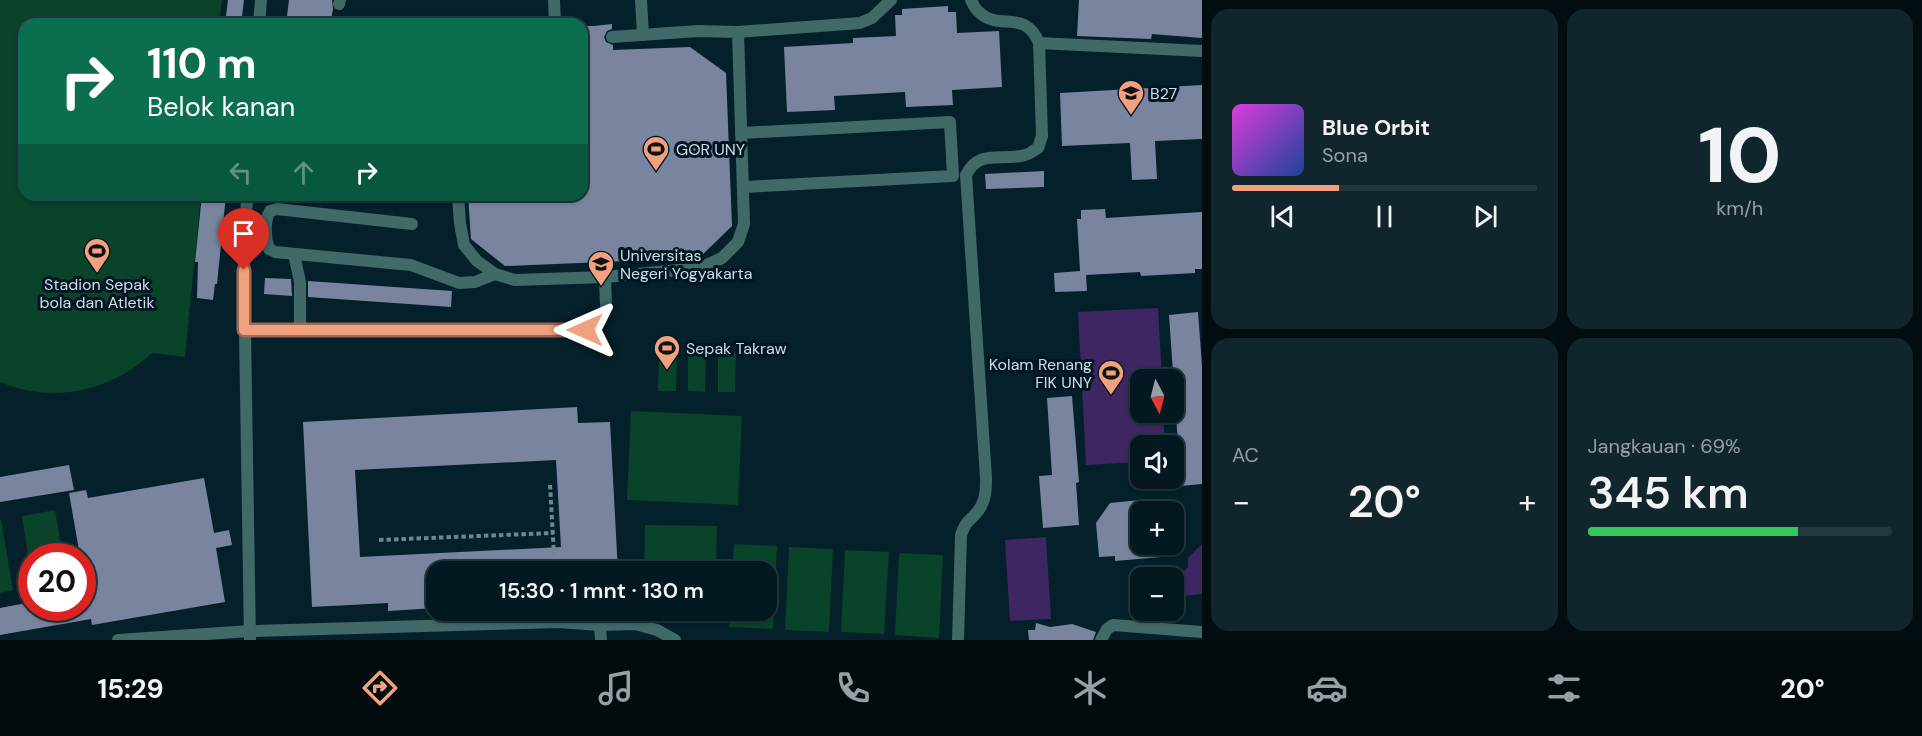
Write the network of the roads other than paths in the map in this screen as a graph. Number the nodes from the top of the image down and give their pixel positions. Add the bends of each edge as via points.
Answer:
1 (261, 0) edge
2 (554, 0) edge
3 (641, 0) edge
4 (891, 0) edge
5 (970, 0) edge
6 (260, 18) edge
7 (555, 18) edge
8 (738, 32) junction
9 (643, 35) junction
10 (612, 37) dead end
11 (1039, 43) junction
12 (1202, 51) edge
13 (741, 134) junction
14 (744, 187) junction
15 (247, 201) edge
16 (458, 201) edge
17 (412, 224) dead end
18 (294, 254) junction
19 (495, 274) junction
20 (605, 277) junction
21 (300, 329) junction
22 (244, 330) junction
23 (600, 625) junction
24 (1202, 632) edge
25 (250, 635) edge
26 (118, 640) edge
27 (601, 640) edge
28 (675, 640) edge
29 (958, 640) edge
30 (1101, 640) edge

1 - 6 street
2 - 7 street
3 - 9 street
4 - 8 street via 872,18 860,23
5 - 11 street via 988,19 1021,23 1034,31
8 - 9 street
8 - 13 street
9 - 10 street
11 - 12 street
11 - 29 street via 1042,136 1038,148 1026,155 985,158 972,164 966,175 986,495 978,511 965,522 961,535
13 - 14 street
13 - 14 street via 950,122 953,176
14 - 20 street via 744,224 738,242 722,258 700,268
15 - 22 street
16 - 19 street via 464,245
17 - 18 street via 270,211 266,242 269,249
18 - 19 street via 411,265 459,283 476,282
18 - 21 street via 300,282
19 - 20 street via 515,280
20 - 21 street via 606,307 600,321 585,330
21 - 22 street
22 - 25 street
23 - 25 street via 558,622
23 - 27 street
23 - 28 street via 635,624
24 - 30 street via 1113,625
25 - 26 street

